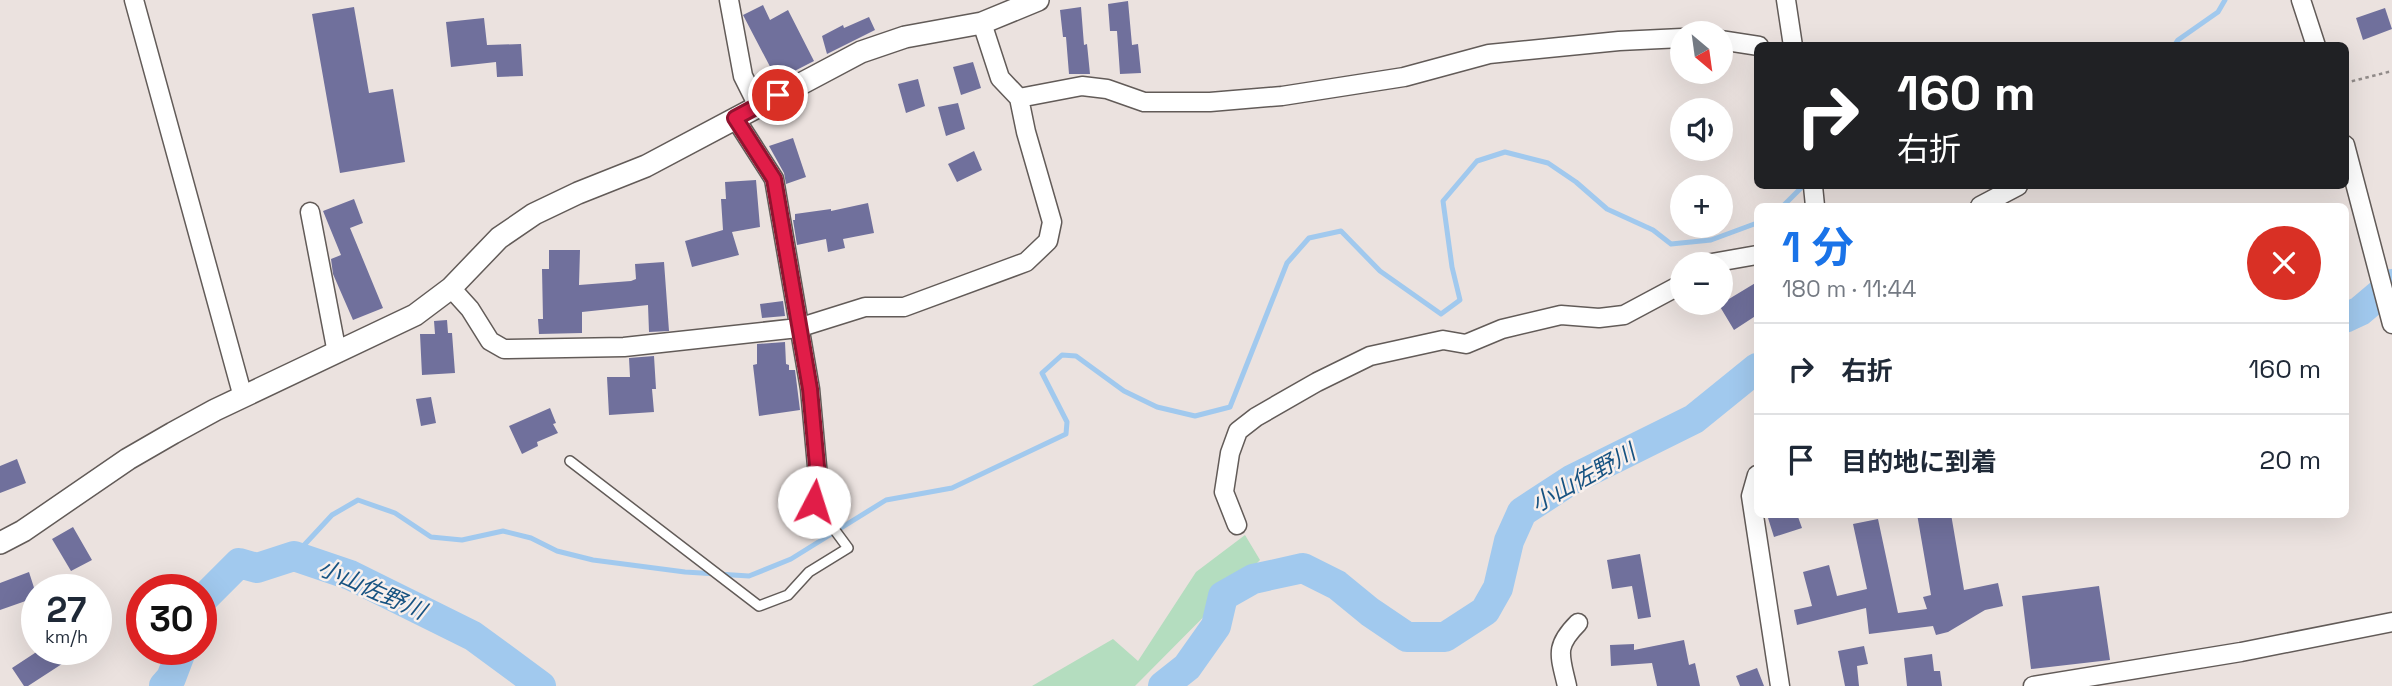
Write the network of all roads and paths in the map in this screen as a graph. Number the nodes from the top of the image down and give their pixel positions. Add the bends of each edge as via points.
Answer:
1 (134, 0) edge
2 (729, 0) edge
3 (1038, 0) edge
4 (1786, 0) edge
5 (2301, 0) edge
6 (982, 23) junction
7 (1670, 39) edge
8 (1733, 42) edge
9 (1792, 42) edge
10 (2315, 42) edge
11 (1754, 45) edge
12 (2392, 71) edge
13 (2349, 82) edge
14 (1019, 98) junction
15 (758, 106) junction
16 (735, 118) junction
17 (2349, 160) edge
18 (2012, 189) edge
19 (1986, 203) edge
20 (310, 212) dead end
21 (1754, 256) edge
22 (1733, 259) edge
23 (451, 288) junction
24 (1670, 290) edge
25 (2392, 324) edge
26 (798, 328) junction
27 (337, 353) junction
28 (243, 397) junction
29 (570, 461) dead end
30 (1754, 486) edge
31 (814, 502) joint
32 (1754, 516) edge
33 (1754, 518) edge
34 (1237, 525) dead end
35 (0, 542) edge
36 (2392, 622) edge
37 (1578, 623) dead end
38 (1567, 686) edge
39 (1780, 686) edge
40 (2033, 686) edge

1 - 28 street
2 - 15 street via 743,76
3 - 6 street
4 - 9 street
5 - 10 street
6 - 14 street via 1000,78
6 - 15 street via 905,37 861,52
7 - 14 street via 1489,54 1404,77 1282,96 1144,102 1083,86
8 - 11 street
12 - 13 path
14 - 26 street via 1052,222 1048,242 1026,262 904,307 865,307
15 - 16 street
16 - 23 street via 646,166 534,214 499,238
16 - 26 street via 774,179
17 - 25 street
18 - 19 street
20 - 27 street
21 - 22 street
23 - 26 street via 490,341 504,349 624,347
23 - 27 street via 415,314
24 - 34 street via 1623,315 1561,315 1502,329 1466,344 1443,340 1418,345 1370,356 1317,382 1238,431 1224,492
26 - 31 street via 810,389 818,477
27 - 28 street
28 - 35 street via 128,459
29 - 31 lane via 759,606 788,595 809,572 848,548
30 - 32 street
33 - 39 street
36 - 40 street
37 - 38 street via 1559,650

